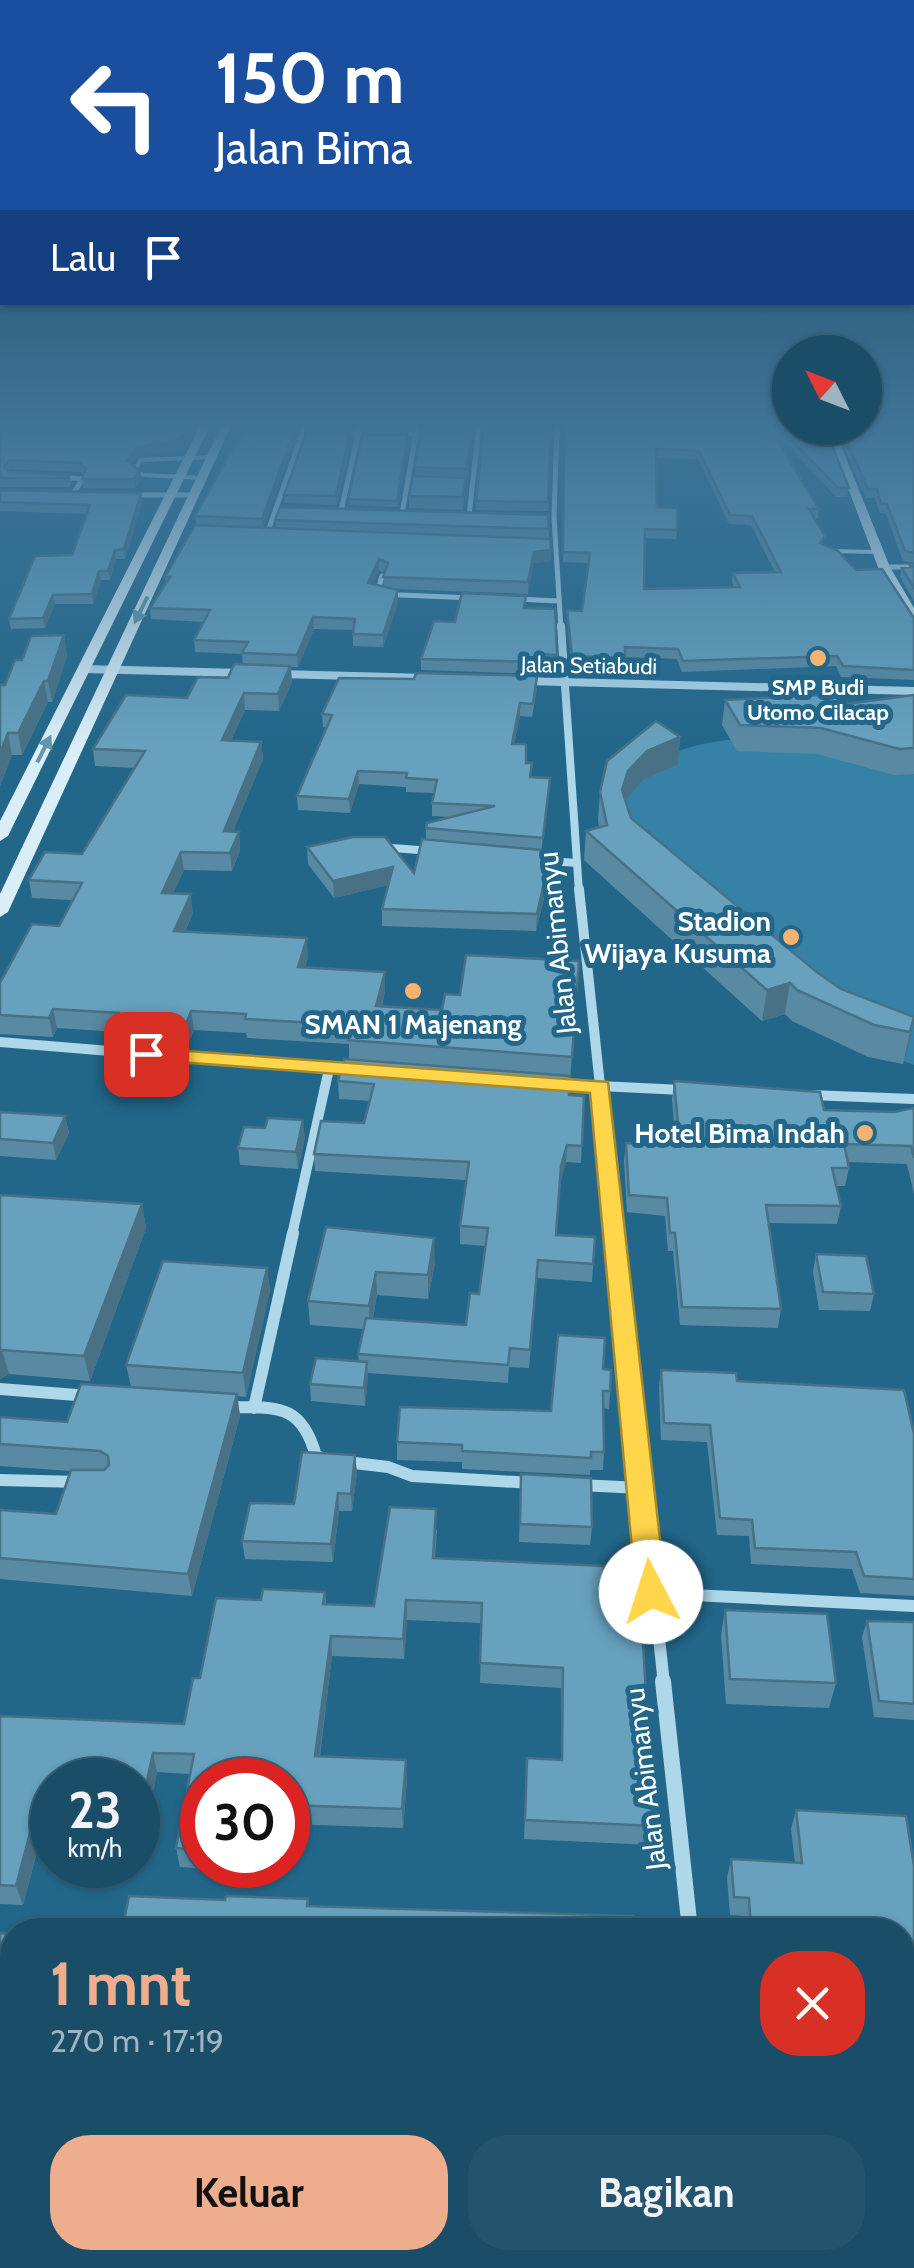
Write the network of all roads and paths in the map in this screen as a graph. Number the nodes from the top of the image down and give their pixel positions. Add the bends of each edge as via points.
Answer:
1 (152, 532) edge
2 (184, 532) edge
3 (555, 532) edge
4 (870, 532) edge
5 (250, 533) edge
6 (267, 534) joint
7 (286, 534) edge
8 (536, 543) edge
9 (556, 544) junction
10 (824, 550) edge
11 (878, 552) junction
12 (884, 567) junction
13 (914, 567) edge
14 (382, 576) edge
15 (480, 598) edge
16 (500, 599) edge
17 (560, 601) junction
18 (914, 618) edge
19 (84, 669) junction
20 (112, 670) junction
21 (249, 674) edge
22 (268, 674) edge
23 (444, 678) edge
24 (522, 680) edge
25 (562, 682) junction
26 (914, 690) edge
27 (0, 836) edge
28 (370, 846) edge
29 (436, 851) edge
30 (524, 859) edge
31 (576, 863) junction
32 (0, 912) edge
33 (0, 1042) edge
34 (329, 1069) junction
35 (368, 1072) edge
36 (542, 1083) edge
37 (600, 1086) junction
38 (698, 1090) edge
39 (796, 1094) edge
40 (914, 1098) edge
41 (0, 1389) edge
42 (96, 1397) edge
43 (254, 1405) junction
44 (210, 1406) edge
45 (0, 1480) edge
46 (88, 1482) edge
47 (553, 1484) edge
48 (572, 1485) edge
49 (641, 1488) junction
50 (651, 1592) junction
51 (914, 1606) edge
52 (689, 1918) edge

1 - 19 main road
2 -> 20 main road
3 - 9 street, Jalan Abimanyu
4 - 11 main road
5 - 6 street
6 - 7 street
8 - 9 street
9 - 17 street, Jalan Abimanyu
10 - 11 lane
11 - 12 main road
12 - 13 street
12 - 18 main road
14 - 15 street via 377,594
16 - 17 street
17 - 25 street, Jalan Abimanyu
19 - 20 street
27 -> 19 main road
20 - 21 street
20 - 32 main road
22 - 23 street
24 - 25 street, Jalan Setiabudi
25 - 26 street, Jalan Setiabudi
25 - 31 street, Jalan Abimanyu
28 - 29 street
30 - 31 street
31 - 37 street, Jalan Abimanyu
33 - 34 street
34 - 35 street
34 - 43 street
36 - 37 street
37 - 38 street
37 - 49 street, Jalan Abimanyu
39 - 40 street
41 - 42 street
43 - 44 street
43 - 47 street via 298,1417 320,1458 388,1466 412,1476
45 - 46 street
48 - 49 street
49 - 50 street, Jalan Abimanyu
50 - 51 street
50 - 52 street, Jalan Abimanyu

